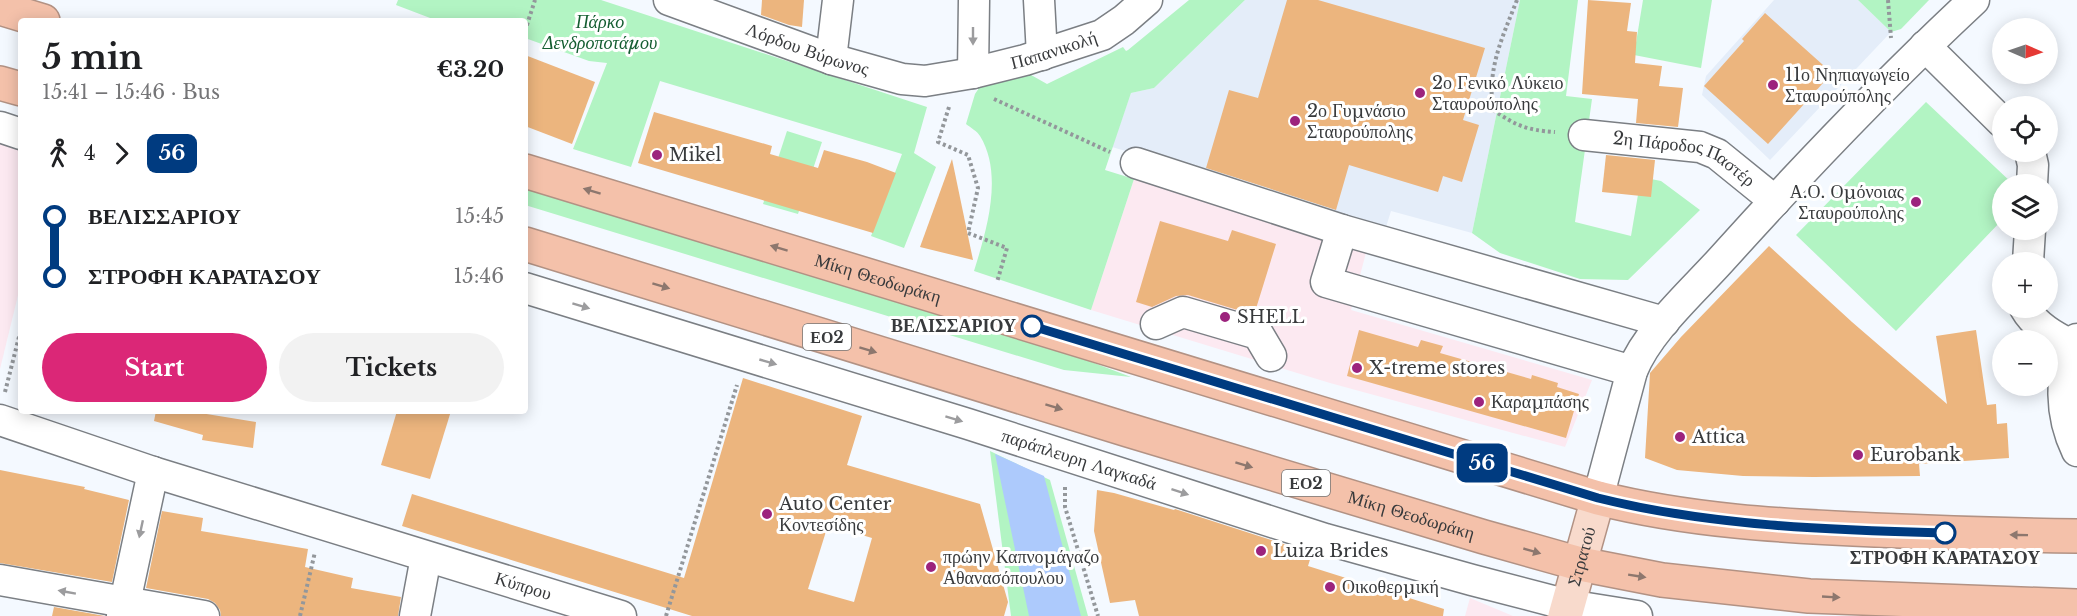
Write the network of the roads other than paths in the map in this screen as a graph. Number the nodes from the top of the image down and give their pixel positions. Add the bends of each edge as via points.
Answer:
1 (669, 0) edge
2 (838, 0) edge
3 (974, 0) edge
4 (1039, 0) edge
5 (1147, 0) edge
6 (1974, 0) edge
7 (0, 8) edge
8 (33, 18) edge
9 (1925, 46) junction
10 (1042, 55) junction
11 (831, 59) junction
12 (961, 75) junction
13 (0, 83) edge
14 (18, 88) edge
15 (1992, 112) edge
16 (0, 127) edge
17 (18, 133) edge
18 (1584, 135) road end
19 (1136, 163) road end
20 (528, 172) edge
21 (1774, 201) junction
22 (1342, 230) junction
23 (528, 245) edge
24 (528, 289) edge
25 (2031, 318) edge
26 (1664, 322) junction
27 (1156, 324) dead end
28 (2075, 343) edge
29 (1271, 356) dead end
30 (1632, 371) junction
31 (2, 410) edge
32 (2077, 451) edge
33 (153, 472) junction
34 (1598, 498) junction
35 (2077, 536) edge
36 (426, 557) junction
37 (1580, 564) junction
38 (0, 580) edge
39 (542, 604) edge
40 (2077, 606) edge
41 (123, 609) edge
42 (1567, 610) edge
43 (2007, 610) edge
44 (204, 616) edge
45 (414, 616) edge
46 (621, 616) edge
47 (1637, 616) edge

1 - 11 street, Λόρδου Βύρωνος
2 - 11 street
3 -> 12 street
4 - 10 street
5 - 10 street, Παπανικολή via 1102,35
6 - 9 street
7 - 8 highway
9 - 15 street
9 - 21 street
10 - 12 street, Παπανικολή
11 - 12 street, Λόρδου Βύρωνος via 913,81
13 - 14 highway
16 - 17 street
18 - 21 street, 2η Πάροδος Παστέρ via 1701,147 1717,154
19 - 22 street
34 -> 20 highway, Μίκη Θεοδωράκη
21 - 26 street
22 - 26 street
22 - 30 street via 1326,282
23 -> 37 highway, Μίκη Θεοδωράκη / ΕΟ2
24 -> 42 street, παράπλευρη Λαγκαδά via 1325,539
25 - 28 street
26 - 30 street
27 - 29 street via 1183,312 1258,334
28 - 32 street via 2065,368 2064,390 2068,425
30 - 34 street
31 - 33 street, Κύπρου
33 - 36 street, Κύπρου
33 -> 41 street
35 -> 34 highway, Μίκη Θεοδωράκη via 1766,524 1670,513
34 - 37 main road, Στρατού
36 - 39 street, Κύπρου
36 - 45 street
37 - 42 main road, Στρατού
37 -> 43 highway, Μίκη Θεοδωράκη / ΕΟ2 via 1662,580 1809,596
41 -> 38 street
39 - 46 street, Κύπρου
40 - 43 highway, Μίκη Θεοδωράκη / ΕΟ2
41 - 44 street
42 - 47 street, παράπλευρη Λαγκαδά

